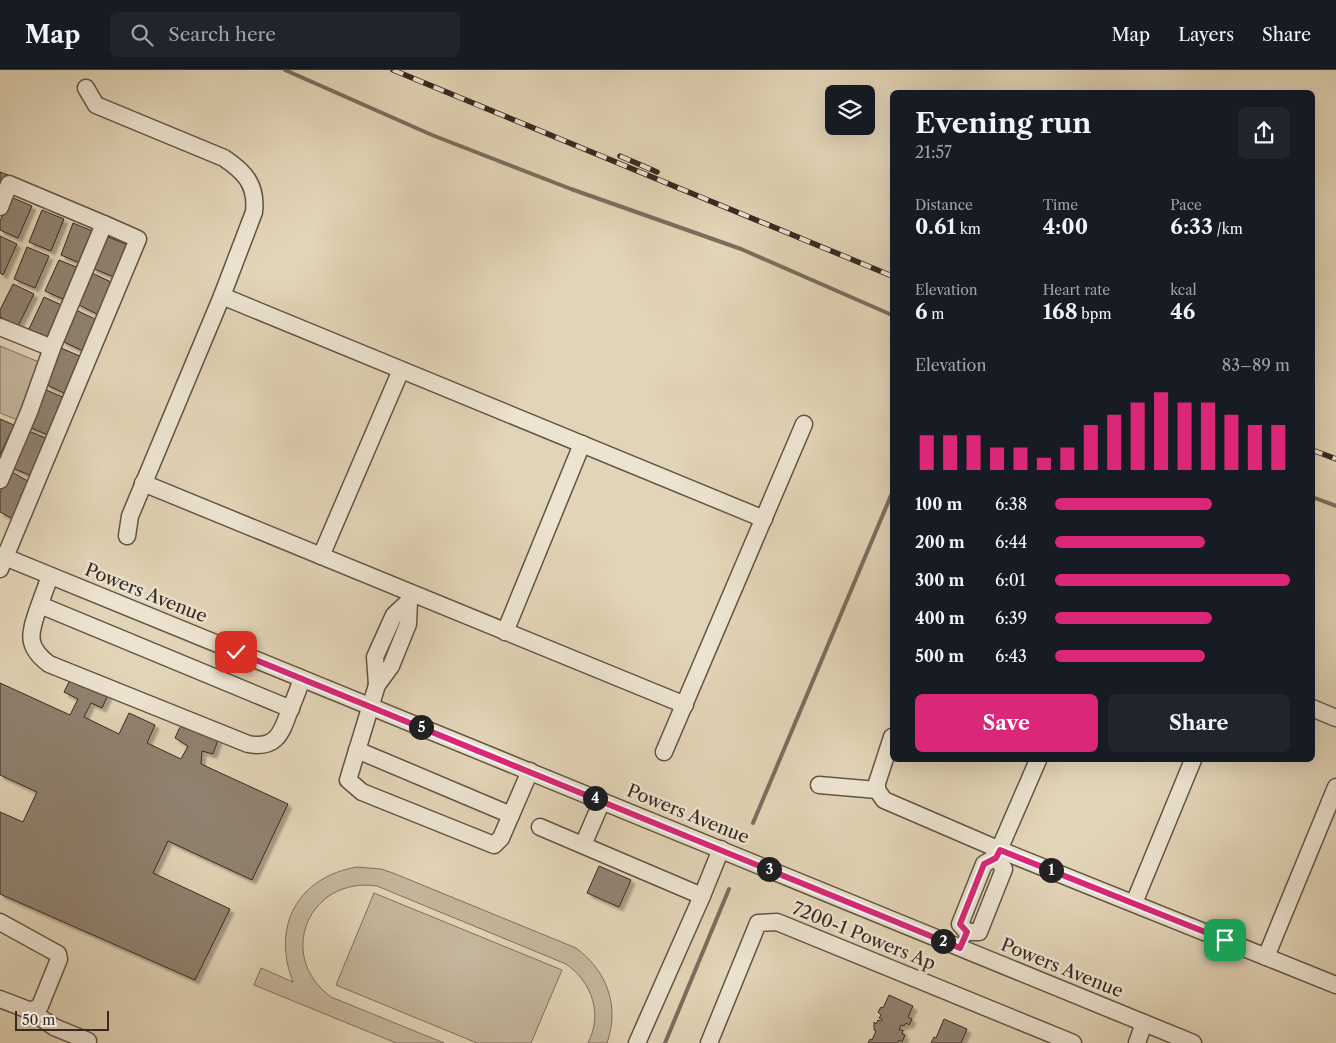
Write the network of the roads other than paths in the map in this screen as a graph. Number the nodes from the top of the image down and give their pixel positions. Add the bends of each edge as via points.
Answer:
1 (86, 88) dead end
2 (0, 207) edge
3 (104, 224) junction
4 (222, 296) junction
5 (0, 327) edge
6 (52, 348) junction
7 (401, 370) junction
8 (804, 424) dead end
9 (582, 444) junction
10 (0, 480) edge
11 (143, 483) junction
12 (764, 519) junction
13 (127, 536) dead end
14 (321, 556) junction
15 (2, 560) edge
16 (50, 576) junction
17 (410, 597) junction
18 (40, 605) junction
19 (505, 632) junction
20 (302, 679) junction
21 (685, 705) junction
22 (370, 706) junction
23 (291, 709) junction
24 (1315, 709) edge
25 (1336, 718) edge
26 (890, 743) edge
27 (357, 750) junction
28 (664, 752) dead end
29 (1037, 762) edge
30 (1192, 762) edge
31 (530, 772) junction
32 (819, 785) dead end
33 (1336, 787) edge
34 (877, 790) junction
35 (602, 801) junction
36 (511, 815) junction
37 (540, 826) dead end
38 (583, 845) junction
39 (721, 849) junction
40 (998, 854) junction
41 (702, 896) junction
42 (1134, 903) junction
43 (0, 922) edge
44 (960, 948) junction
45 (1266, 957) junction
46 (1336, 986) edge
47 (0, 999) edge
48 (31, 1011) junction
49 (1144, 1023) junction
50 (88, 1041) dead end
51 (636, 1043) edge
52 (709, 1043) edge
53 (1073, 1043) edge
54 (1137, 1043) edge
55 (1193, 1043) edge

1 - 4 street via 96,105 224,158 248,180 256,197 254,212
2 - 3 street via 9,184
3 - 6 street
3 - 15 street via 138,239
4 - 7 street
4 - 11 street
5 - 6 street
6 - 10 street
7 - 9 street
7 - 14 street
8 - 12 street
9 - 12 street
9 - 19 street
11 - 13 street via 130,516
11 - 14 street
12 - 21 street
14 - 17 street
15 - 16 street, Powers Avenue
16 - 18 street
16 - 20 street, Powers Avenue
17 - 19 street
17 - 22 street via 408,624
18 - 23 street
18 - 23 street via 30,633 39,656 48,664 248,744 269,744 277,738
19 - 21 street
20 - 22 street, Powers Avenue
20 - 23 street
21 - 28 street
22 - 27 street
22 - 31 street, Powers Avenue
24 - 25 street
26 - 34 street via 876,783
27 - 36 street
27 - 36 street via 348,780 362,792 494,845 501,838
29 - 40 street
30 - 42 street
31 - 35 street, Powers Avenue
31 - 36 street
32 - 34 street
33 - 45 street
34 - 40 street via 884,800
35 - 38 street
35 - 39 street, Powers Avenue
37 - 38 street
38 - 41 street
39 - 41 street
39 - 44 street, Powers Avenue
40 - 42 street
40 - 44 street via 1004,869 980,932 967,932
41 - 51 street
42 - 45 street
43 - 48 street via 58,954 59,959 40,1006
44 - 49 street, Powers Avenue
45 - 46 street
47 - 48 street
48 - 50 street via 54,1027
49 - 54 street
49 - 55 street, Powers Avenue
52 - 53 street, 7200-1 Powers Ap via 758,923 777,922

